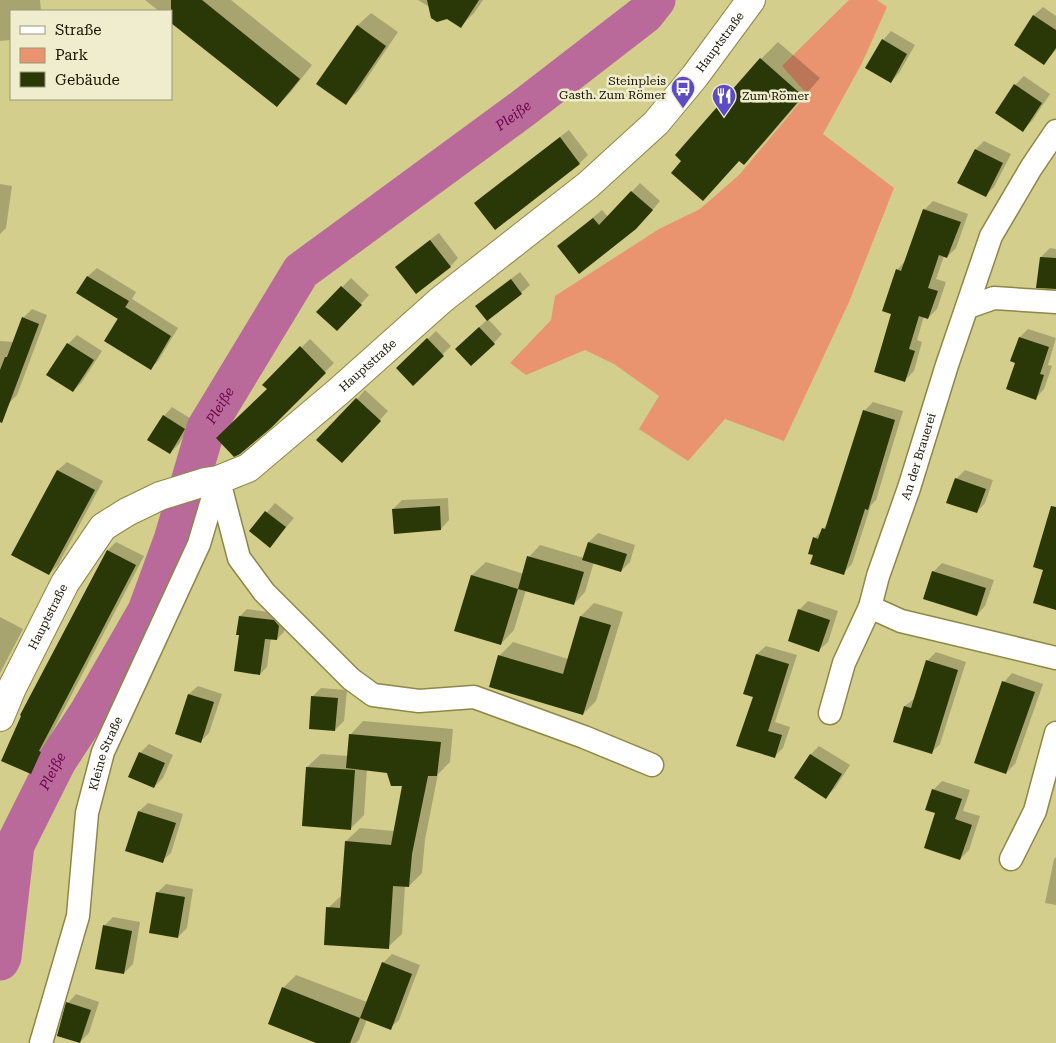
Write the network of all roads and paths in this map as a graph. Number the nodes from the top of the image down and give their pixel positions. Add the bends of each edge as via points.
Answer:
1 (751, 0) edge
2 (1056, 131) edge
3 (1056, 302) edge
4 (968, 306) junction
5 (212, 481) junction
6 (870, 607) junction
7 (1056, 658) edge
8 (830, 713) dead end
9 (0, 718) edge
10 (1056, 733) edge
11 (652, 764) dead end
12 (1011, 859) dead end
13 (41, 1043) edge

1 - 5 main road, Hauptstraße via 695,76 656,122 588,185 440,300 248,468
2 - 4 street, An der Brauerei via 991,236
3 - 4 street via 994,298
4 - 6 street, An der Brauerei
5 - 9 main road, Hauptstraße via 160,496 103,528 65,583
5 - 11 street via 239,558 264,592 351,678 373,695 419,701 474,697
5 - 13 street, Kleine Straße via 199,544 103,752 87,813 78,916
6 - 7 street via 901,621
6 - 8 street, An der Brauerei via 844,664
10 - 12 street via 1036,811

